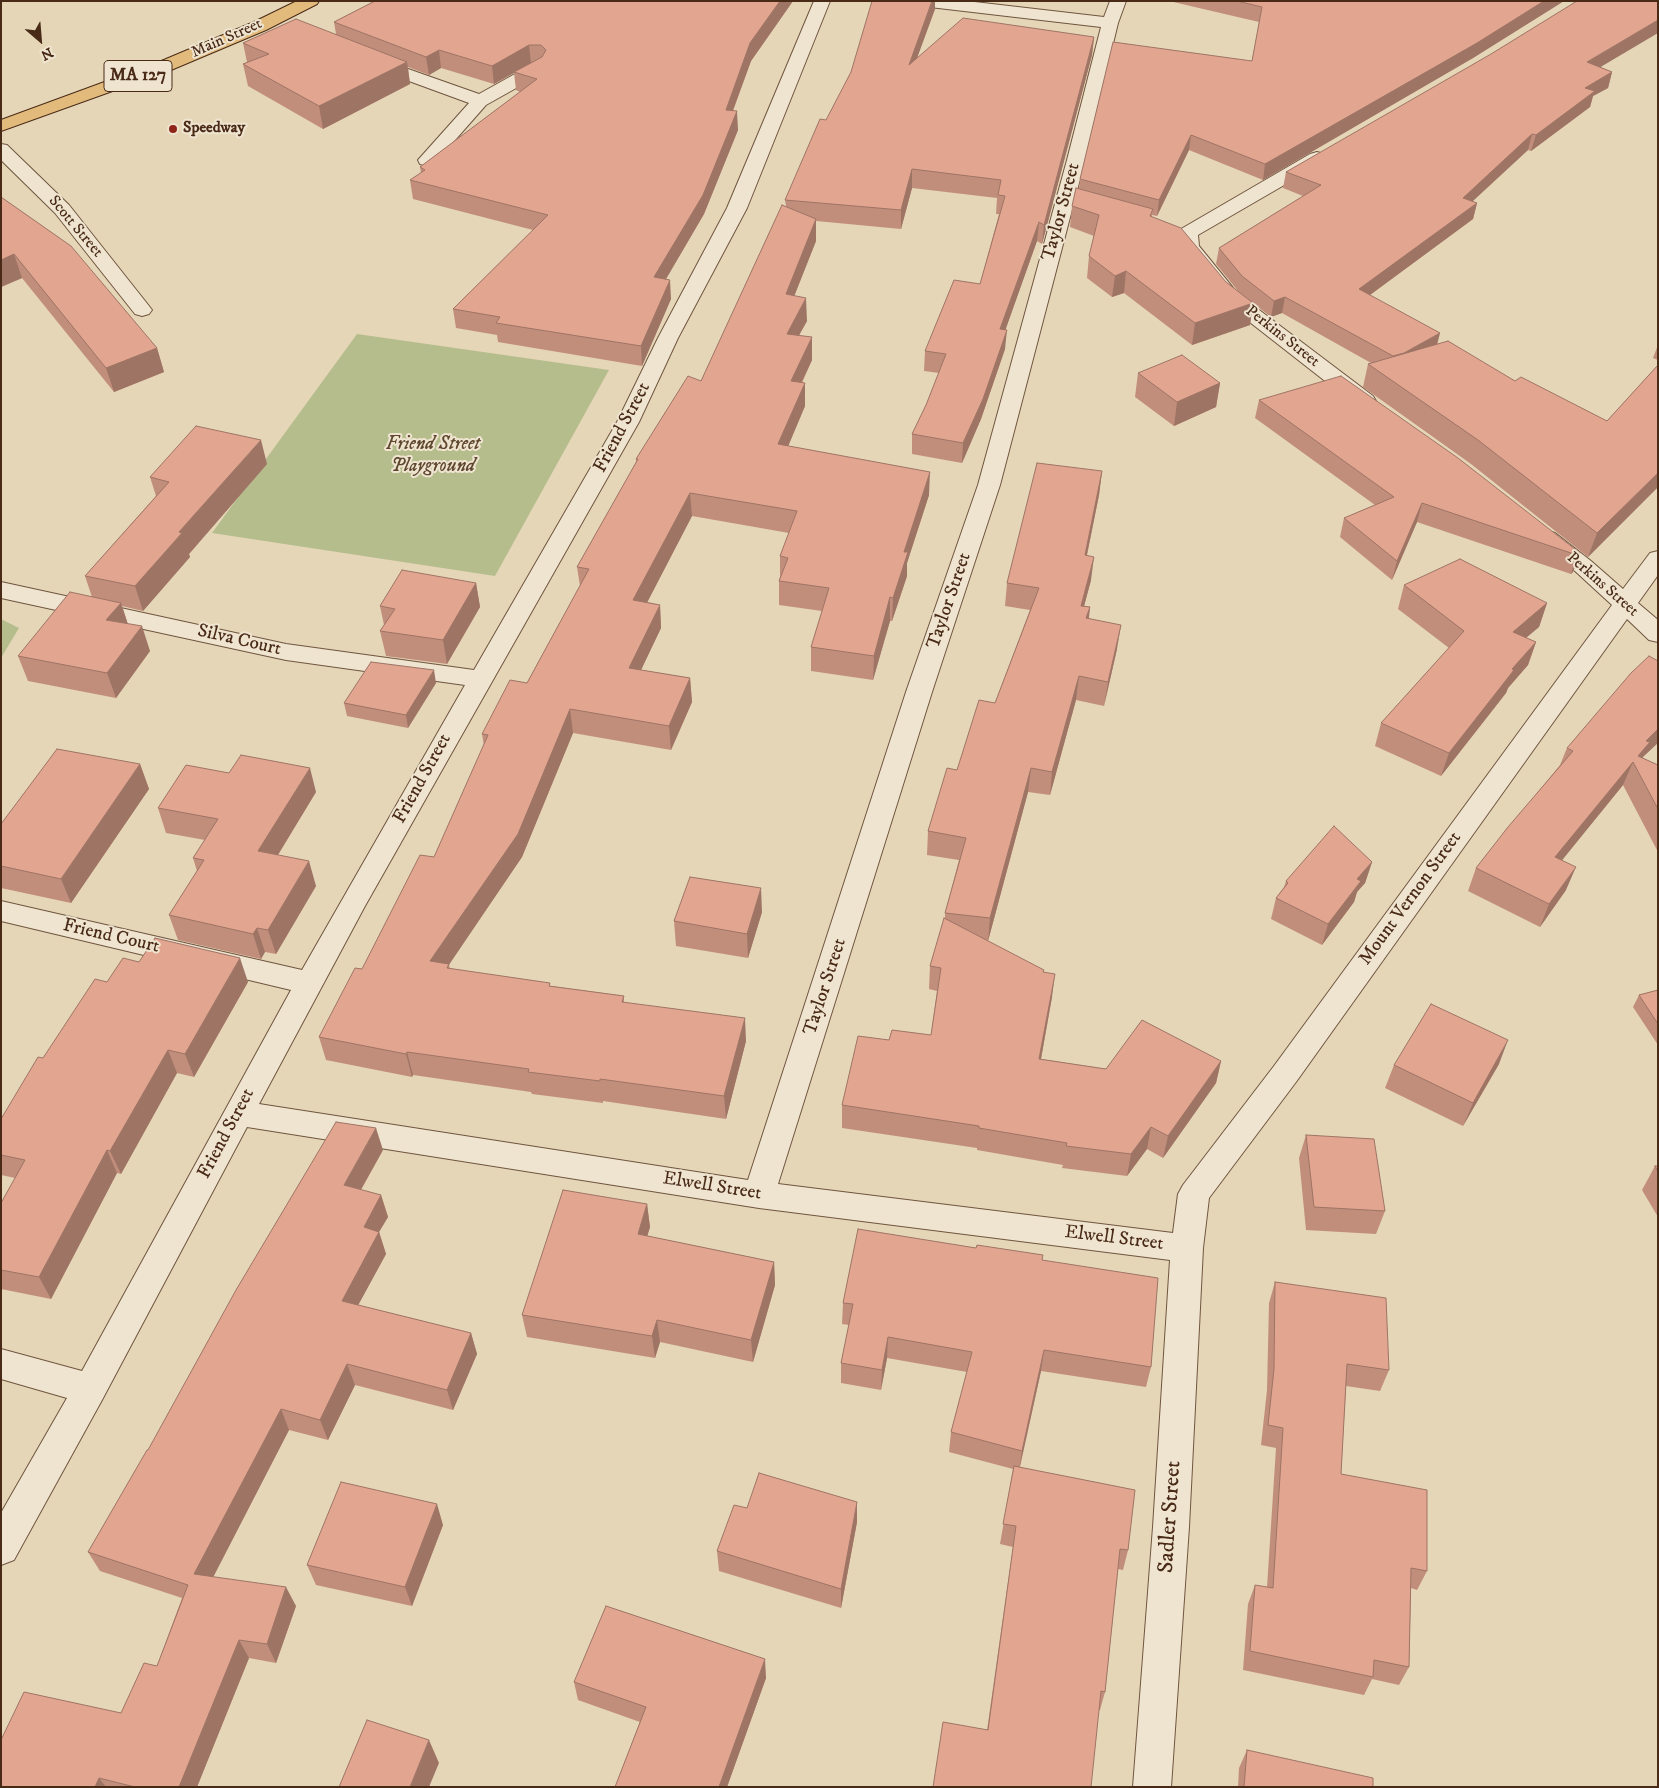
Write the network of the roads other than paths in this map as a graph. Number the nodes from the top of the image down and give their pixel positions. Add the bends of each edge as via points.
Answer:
1 (311, 1) edge
2 (822, 1) edge
3 (921, 1) edge
4 (1114, 12) edge
5 (271, 20) junction
6 (298, 30) edge
7 (357, 55) edge
8 (536, 69) edge
9 (480, 101) junction
10 (1, 126) edge
11 (1, 149) edge
12 (1331, 150) edge
13 (427, 160) edge
14 (142, 310) dead end
15 (1382, 413) edge
16 (1530, 524) edge
17 (1658, 558) edge
18 (1, 590) edge
19 (1624, 604) junction
20 (1658, 634) edge
21 (480, 679) junction
22 (1, 911) edge
23 (309, 984) junction
24 (238, 1113) junction
25 (759, 1195) junction
26 (1187, 1248) junction
27 (1, 1364) edge
28 (90, 1389) junction
29 (1, 1548) edge
30 (1152, 1787) edge

1 - 5 main road, Main Street / MA 127
2 - 21 street, Friend Street via 737,208 628,422
3 - 4 street
4 - 25 street, Taylor Street via 1075,202 989,485 919,692
5 - 6 street
5 - 10 main road, Main Street / MA 127 via 165,66
7 - 9 street
8 - 9 street
9 - 13 street
11 - 14 street, Scott Street via 62,209
12 - 15 street, Perkins Street via 1178,230 1231,298
16 - 19 street, Perkins Street
17 - 19 street, Mount Vernon Street
18 - 21 street, Silva Court via 286,652
19 - 20 street, Perkins Street
19 - 26 street, Mount Vernon Street via 1194,1194
21 - 23 street, Friend Street
22 - 23 street, Friend Court
23 - 24 street, Friend Street
24 - 25 street, Elwell Street
24 - 28 street, Friend Street
25 - 26 street, Elwell Street
26 - 30 street, Sadler Street
27 - 28 street
28 - 29 street, Friend Street

